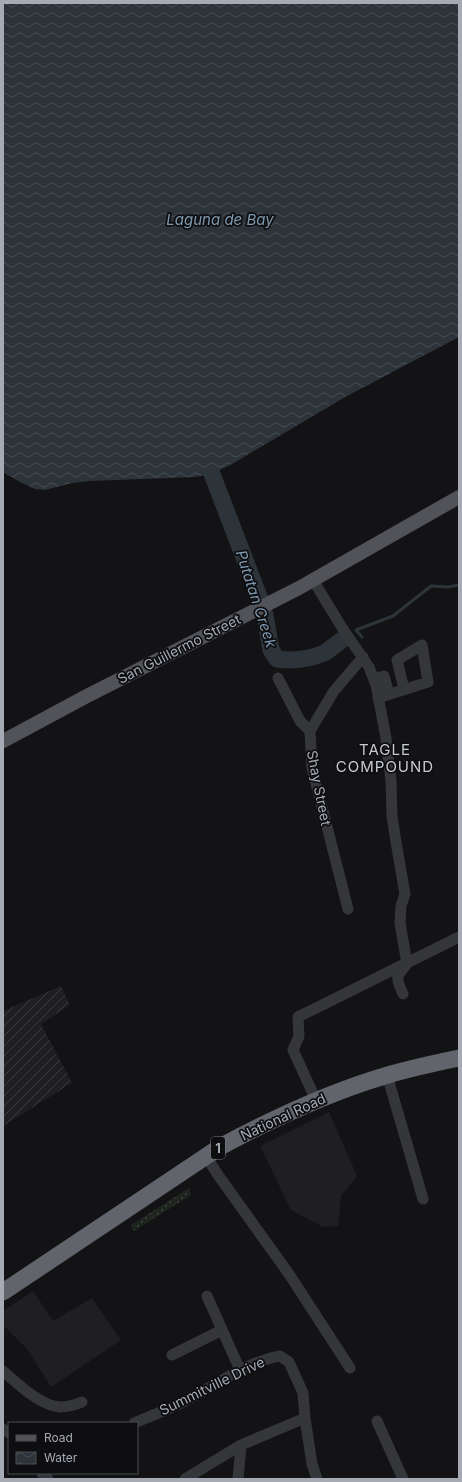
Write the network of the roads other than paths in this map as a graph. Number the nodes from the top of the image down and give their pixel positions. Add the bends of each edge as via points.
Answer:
1 (459, 498) edge
2 (313, 580) junction
3 (363, 657) junction
4 (278, 678) dead end
5 (374, 679) junction
6 (404, 689) dead end
7 (389, 694) junction
8 (378, 698) junction
9 (310, 732) junction
10 (3, 741) edge
11 (348, 910) dead end
12 (459, 937) edge
13 (407, 964) junction
14 (403, 994) dead end
15 (459, 1058) edge
16 (387, 1075) junction
17 (316, 1100) junction
18 (206, 1156) junction
19 (423, 1199) dead end
20 (3, 1292) edge
21 (206, 1296) dead end
22 (222, 1330) junction
23 (172, 1354) dead end
24 (350, 1368) dead end
25 (240, 1370) junction
26 (3, 1371) edge
27 (82, 1402) dead end
28 (305, 1418) junction
29 (377, 1421) dead end
30 (136, 1422) edge
31 (241, 1445) junction
32 (186, 1479) edge
33 (238, 1479) edge
34 (317, 1479) edge
35 (403, 1479) edge

1 - 2 main road, San Guillermo Street
2 - 3 street
2 - 10 main road, San Guillermo Street
3 - 5 street
3 - 9 street, Shay Street via 334,691
4 - 9 street via 300,721
5 - 7 street via 384,676
5 - 8 street
6 - 7 street
7 - 8 street
8 - 13 street via 387,744 392,816 405,894 400,922
9 - 11 street, Shay Street via 312,768
12 - 13 street
13 - 14 street via 401,969 397,980
13 - 17 street via 298,1017 299,1036 293,1050
15 - 16 highway, National Road / 1
16 - 17 highway, National Road / 1
16 - 19 street
17 - 18 highway, National Road / 1 via 250,1131
18 - 20 highway, National Road / 1
18 - 24 street via 289,1274
21 - 22 street
22 - 23 street
22 - 25 street
25 - 28 street, Summitville Drive via 265,1358 280,1356 289,1362 303,1393
25 - 30 street, Summitville Drive via 186,1400
26 - 27 street via 31,1394 52,1406 70,1406
28 - 31 street
28 - 34 street, Summitville Drive via 312,1464
29 - 35 street
31 - 32 street
31 - 33 street

